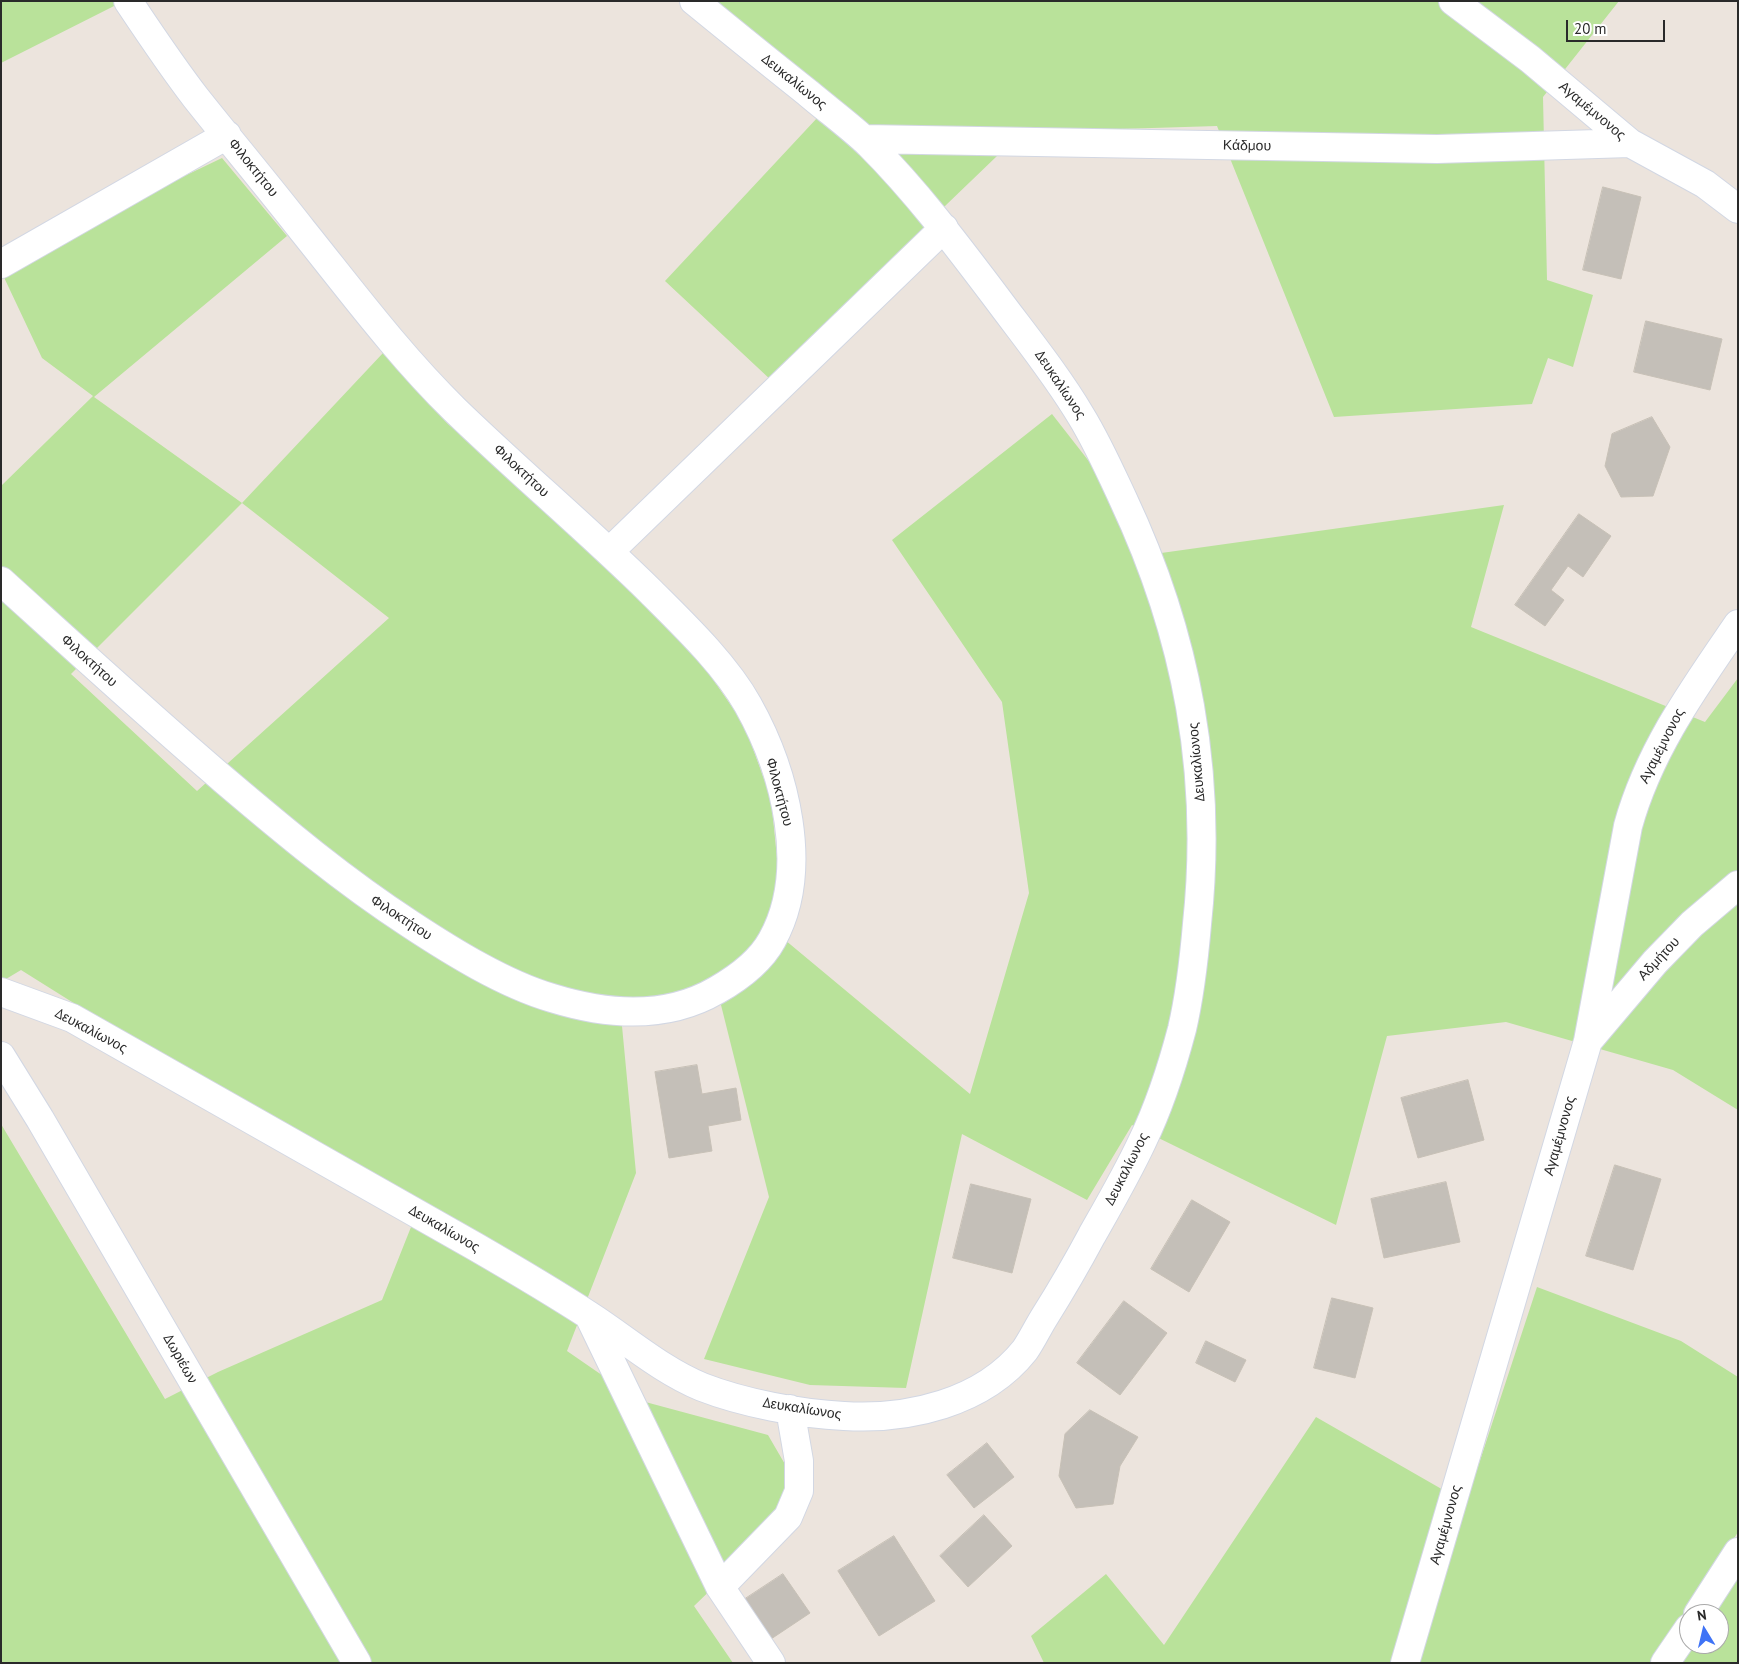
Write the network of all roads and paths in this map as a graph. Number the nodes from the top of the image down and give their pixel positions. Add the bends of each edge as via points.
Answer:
1 (128, 1) edge
2 (694, 1) edge
3 (1453, 1) edge
4 (227, 135) junction
5 (864, 139) junction
6 (1630, 143) junction
7 (1738, 209) edge
8 (944, 228) junction
9 (1, 264) edge
10 (610, 552) junction
11 (1, 580) edge
12 (1738, 624) edge
13 (1738, 885) edge
14 (1, 992) edge
15 (1588, 1041) junction
16 (1, 1056) edge
17 (589, 1315) junction
18 (790, 1409) junction
19 (1738, 1552) edge
20 (720, 1587) junction
21 (1704, 1604) edge
22 (1679, 1643) edge
23 (357, 1663) edge
24 (771, 1663) edge
25 (1405, 1663) edge
26 (1665, 1663) edge

1 - 4 street, Φιλοκτήτου via 193,94
2 - 5 street, Δευκαλίωνος
3 - 6 street, Αγαμέμνονος via 1530,58
4 - 9 street
4 - 10 street, Φιλοκτήτου via 399,350 453,408
5 - 6 street, Κάδμου via 1437,149
5 - 8 street, Δευκαλίωνος
6 - 7 street, Αγαμέμνονος via 1705,184
8 - 10 street
8 - 18 street, Δευκαλίωνος via 1079,412 1127,506 1165,603 1192,708 1200,792 1201,883 1191,980 1182,1030 1144,1138 1061,1291 1025,1350 992,1380 972,1392 928,1409 868,1417
10 - 11 street, Φιλοκτήτου via 675,616 726,673 746,701 763,734 790,826 790,880 777,930 768,948 750,966 702,999 674,1008 645,1012 621,1013 548,997 502,978 377,903 301,846 145,712
12 - 15 street, Αγαμέμνονος via 1673,720 1634,805
13 - 15 street, Αδμήτου via 1692,924 1655,962
14 - 17 street, Δευκαλίωνος via 72,1018
15 - 25 street, Αγαμέμνονος
16 - 23 street, Δωριέων
17 - 18 street, Δευκαλίωνος via 657,1363 699,1386
17 - 20 street
18 - 20 street via 799,1461 799,1491 788,1517
19 - 21 street
20 - 24 street
22 - 26 street

